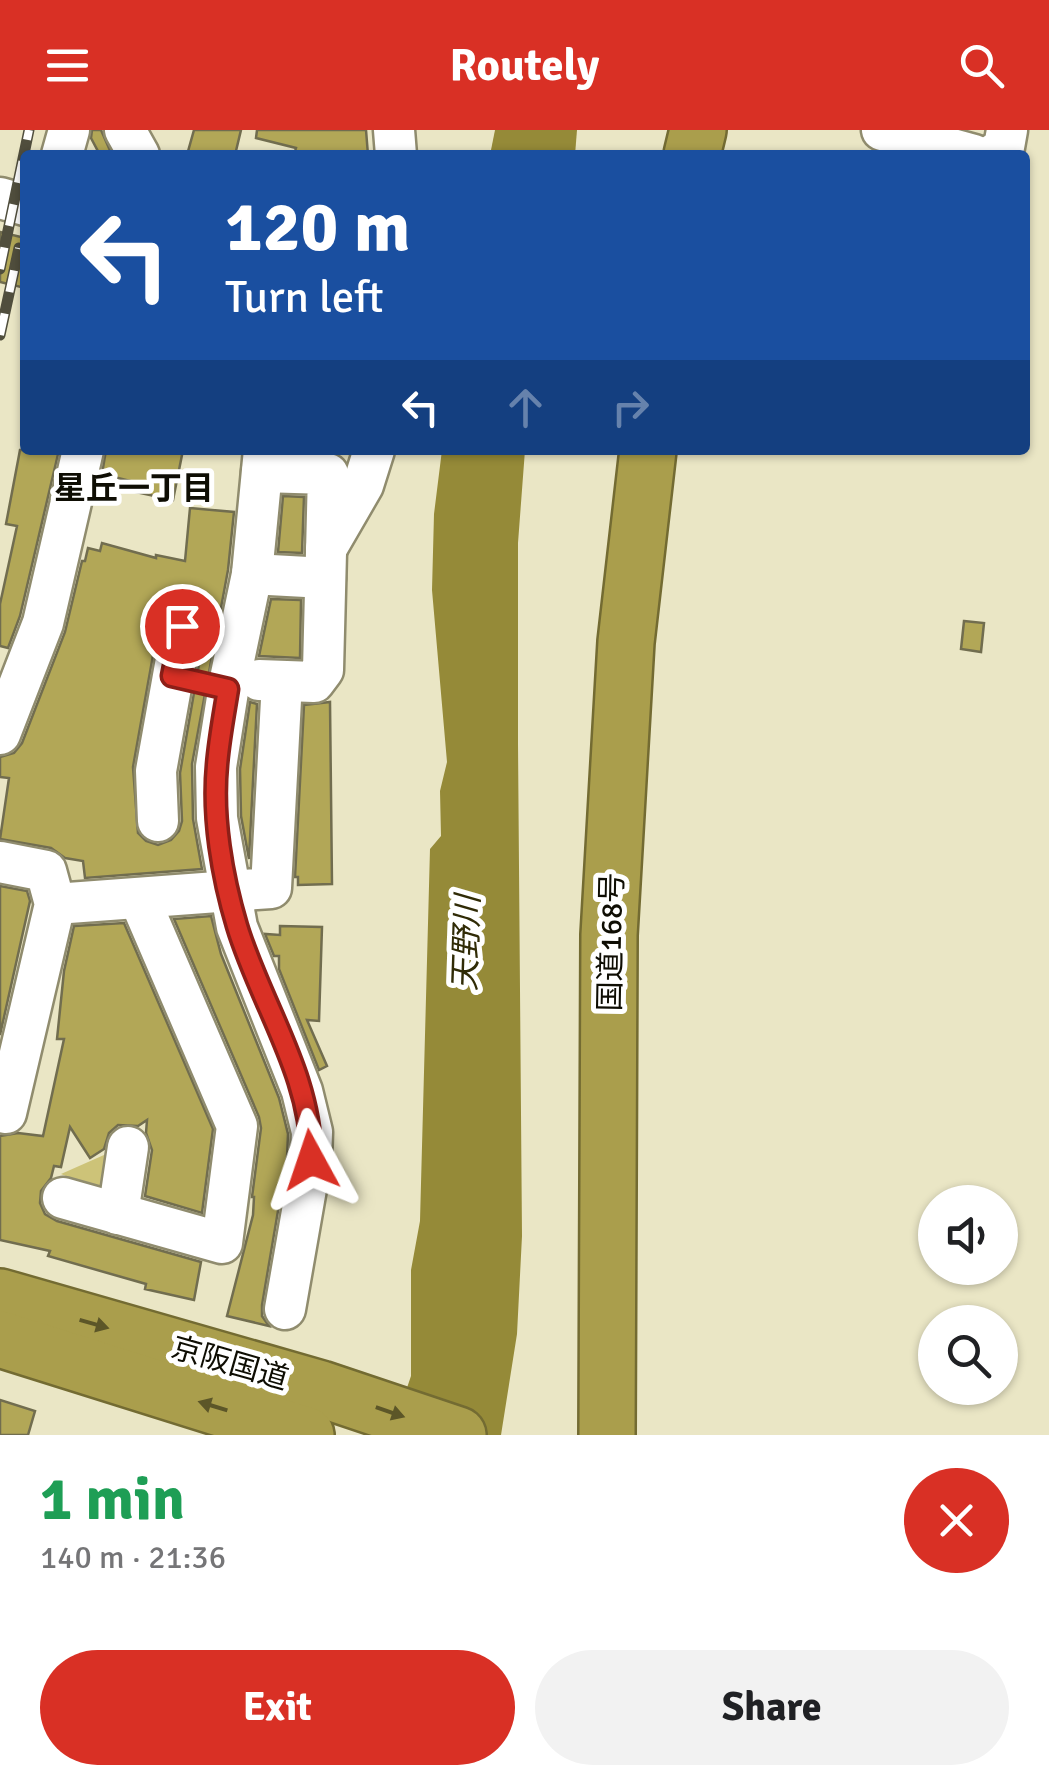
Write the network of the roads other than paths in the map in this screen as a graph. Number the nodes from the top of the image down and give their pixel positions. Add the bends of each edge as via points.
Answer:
1 (882, 130) edge
2 (956, 150) edge
3 (82, 455) edge
4 (373, 455) edge
5 (647, 455) edge
6 (264, 461) edge
7 (325, 564) junction
8 (252, 574) junction
9 (182, 626) dead end
10 (172, 676) junction
11 (282, 681) junction
12 (229, 684) junction
13 (0, 734) edge
14 (158, 821) dead end
15 (0, 862) edge
16 (229, 891) junction
17 (139, 898) junction
18 (56, 904) junction
19 (0, 1112) edge
20 (128, 1147) dead end
21 (63, 1198) dead end
22 (118, 1214) junction
23 (0, 1297) edge
24 (285, 1309) dead end
25 (0, 1339) edge
26 (314, 1412) edge
27 (458, 1435) edge
28 (607, 1435) edge

1 - 2 street
3 - 13 street via 43,623
4 - 7 street
5 - 28 highway, 国道168号 via 626,642 609,934
6 - 7 street via 328,474
6 - 8 street
7 - 8 street
7 - 11 street via 322,670 314,682
8 - 12 street
9 - 10 street
10 - 12 street
10 - 14 street via 156,771
11 - 12 street
11 - 16 street via 271,888
12 - 16 street via 216,767
15 - 18 street via 46,871
16 - 17 street
16 - 24 street via 312,1132
17 - 18 street
17 - 22 street via 237,1126 222,1244
18 - 19 street via 6,1113
20 - 22 street
21 - 22 street
23 -> 26 highway, 京阪国道
26 -> 25 highway, 京阪国道
26 -> 27 highway, 京阪国道

